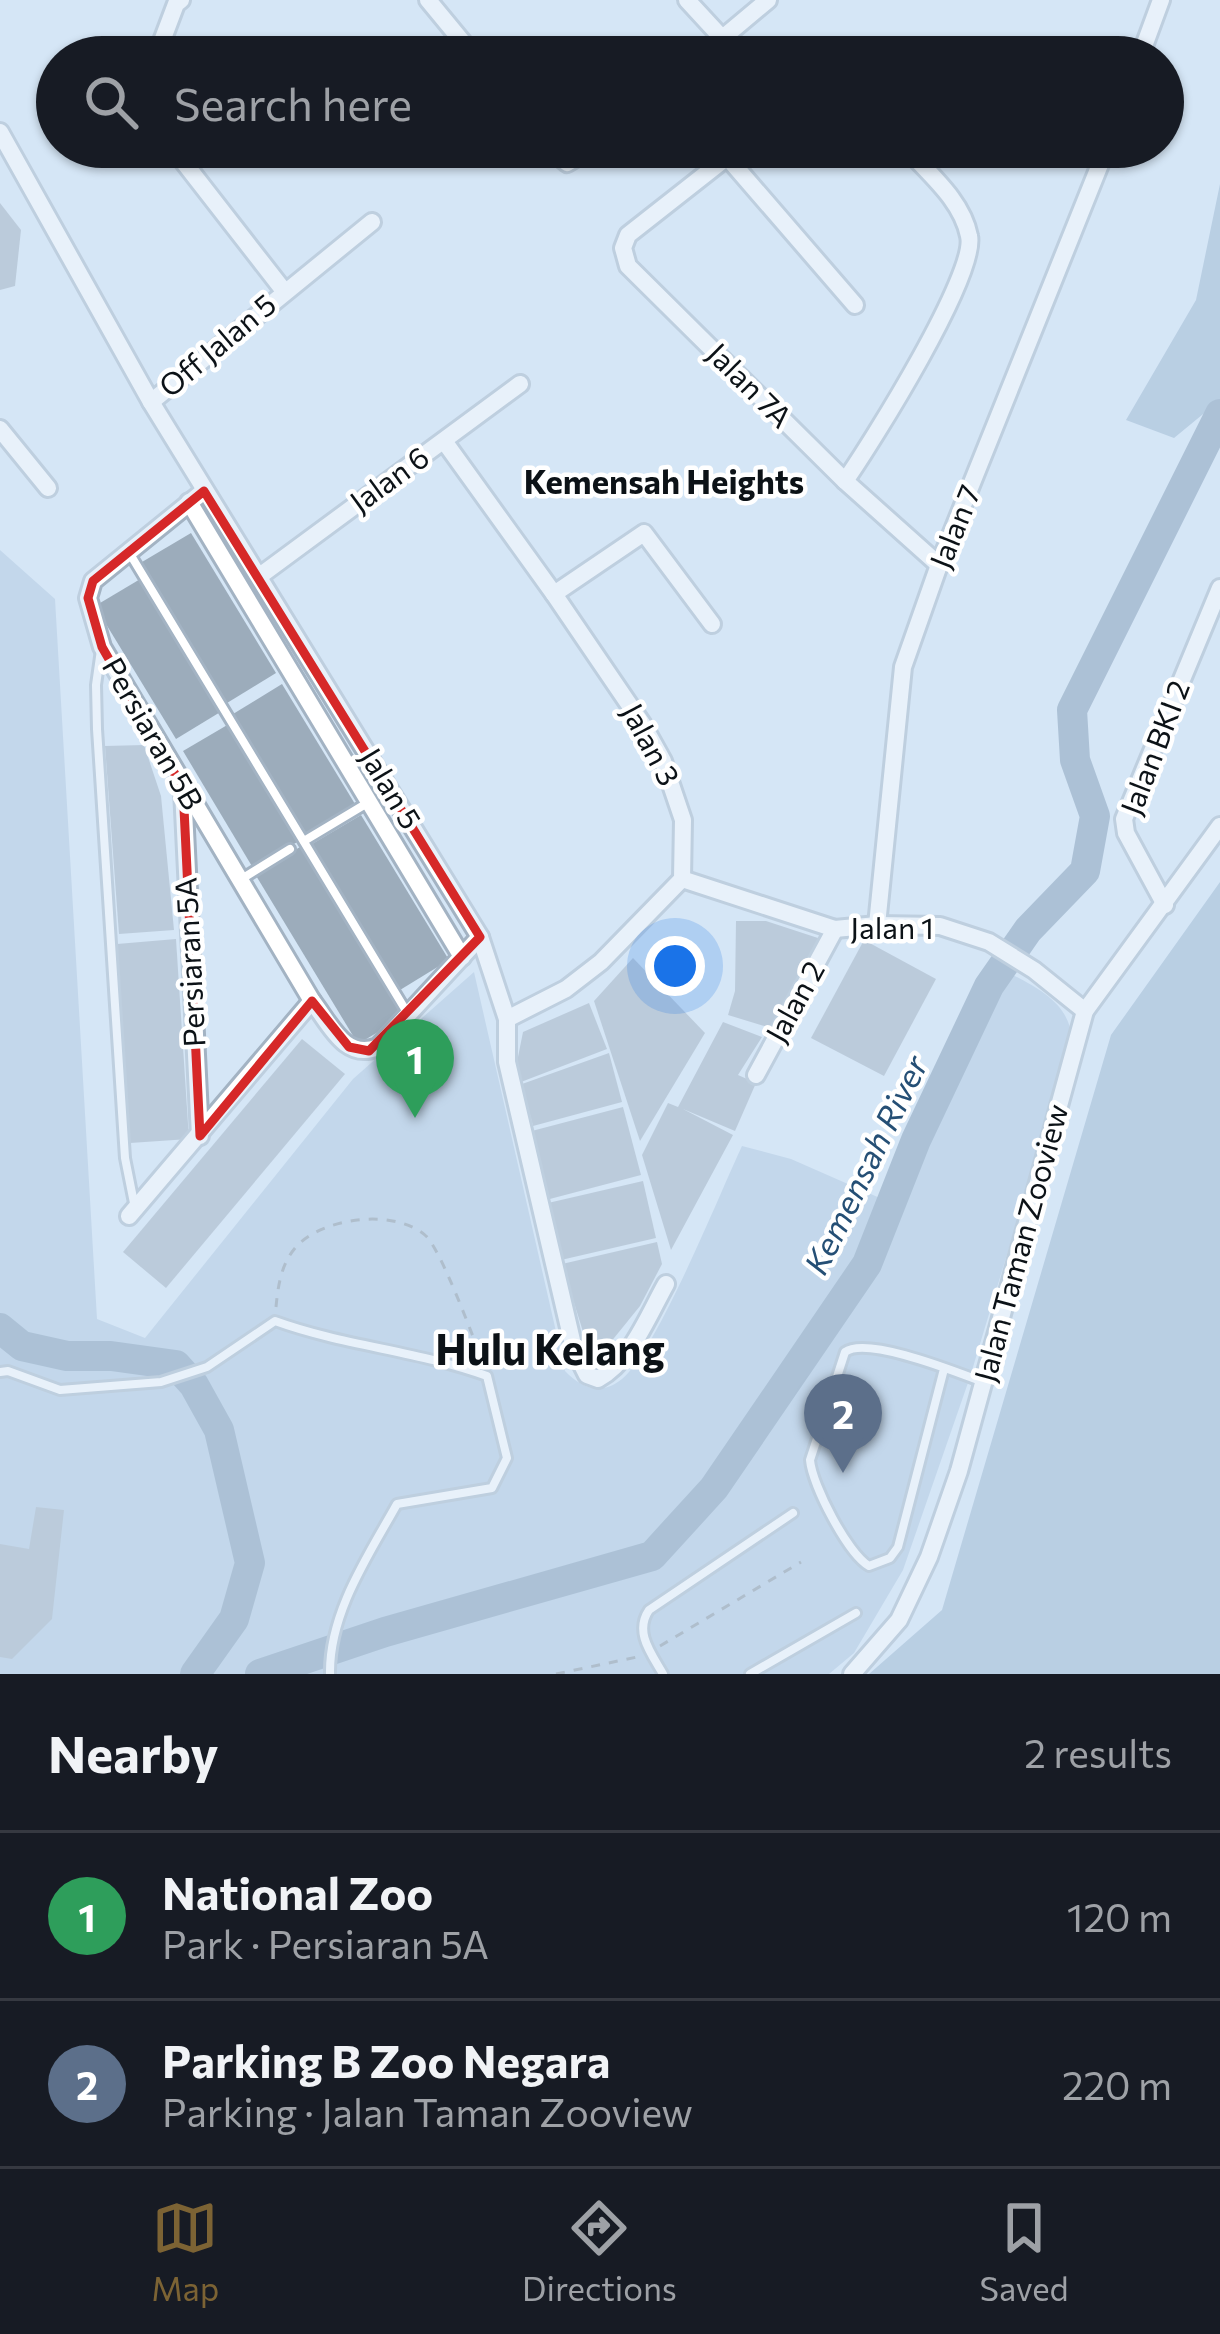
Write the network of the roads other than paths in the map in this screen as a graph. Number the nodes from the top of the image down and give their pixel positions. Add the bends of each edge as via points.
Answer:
1 (182, 0) edge
2 (428, 0) edge
3 (687, 0) edge
4 (767, 0) edge
5 (1161, 0) edge
6 (164, 36) edge
7 (458, 36) edge
8 (720, 36) edge
9 (724, 36) edge
10 (1148, 36) edge
11 (1, 138) edge
12 (188, 168) edge
13 (714, 168) edge
14 (747, 168) edge
15 (924, 168) edge
16 (1099, 168) edge
17 (372, 222) dead end
18 (284, 291) junction
19 (855, 305) dead end
20 (520, 384) dead end
21 (151, 402) junction
22 (0, 428) edge
23 (443, 441) junction
24 (845, 481) junction
25 (47, 488) dead end
26 (196, 496) junction
27 (129, 551) junction
28 (939, 565) junction
29 (260, 575) junction
30 (1220, 588) edge
31 (554, 594) junction
32 (712, 624) dead end
33 (101, 646) junction
34 (183, 788) junction
35 (369, 802) junction
36 (1220, 826) edge
37 (304, 841) junction
38 (290, 850) dead end
39 (682, 879) junction
40 (239, 880) junction
41 (1165, 905) junction
42 (877, 925) junction
43 (835, 929) junction
44 (480, 938) junction
45 (462, 957) junction
46 (312, 1001) junction
47 (1085, 1011) junction
48 (409, 1015) junction
49 (507, 1019) junction
50 (756, 1075) dead end
51 (200, 1136) junction
52 (132, 1214) joint
53 (666, 1285) dead end
54 (944, 1369) junction
55 (0, 1372) edge
56 (983, 1382) junction
57 (794, 1513) dead end
58 (856, 1613) dead end
59 (330, 1674) edge
60 (663, 1674) edge
61 (750, 1674) edge
62 (852, 1674) edge

1 - 6 street
2 - 7 street
3 - 8 street
4 - 9 street
5 - 10 street
11 - 21 street, Jalan 5
12 - 18 street, Off Jalan 5
13 - 24 street, Jalan 7A via 628,235 628,266
14 - 19 street
15 - 24 street via 961,210 971,242 964,270 889,418
16 - 28 street, Jalan 7
17 - 18 street, Off Jalan 5
18 - 21 street, Off Jalan 5
20 - 23 street, Jalan 6
21 - 26 street, Jalan 5
22 - 25 street
23 - 29 street, Jalan 6
23 - 31 street, Jalan 3
24 - 28 street, Jalan 7A
26 - 27 street, Persiaran 5B
26 - 29 street, Jalan 5
26 - 35 street, Jalan 5
27 - 33 street, Persiaran 5B via 93,581 88,598
27 - 37 lane
28 - 42 street, Jalan 7 via 903,668
29 - 44 street, Jalan 5
30 - 41 street, Jalan BKI 2 via 1124,819
31 - 32 street via 644,533
31 - 39 street, Jalan 3 via 663,761 683,820
33 - 34 street, Persiaran 5B
33 - 52 lane via 97,729
34 - 40 street, Persiaran 5B
34 - 51 street, Persiaran 5A
35 - 37 lane
35 - 45 street, Jalan 5
36 - 41 street, Jalan Taman Zooview
37 - 48 lane
38 - 40 lane
39 - 43 street, Jalan 1
39 - 49 street via 601,962
40 - 46 street, Persiaran 5B
41 - 47 street, Jalan Taman Zooview
42 - 43 street, Jalan 1
42 - 47 street, Jalan 1 via 940,926 988,942
43 - 50 street, Jalan 2
44 - 45 street
44 - 49 street, Jalan 5
45 - 48 street
46 - 48 street via 358,1052 378,1047
46 - 51 street
47 - 56 street, Jalan Taman Zooview
49 - 53 street, Jalan 5 via 507,1062 574,1349 587,1375 598,1379 625,1354
51 - 52 street
54 - 54 lane via 860,1345 845,1352 811,1472 868,1566 898,1547
54 - 56 lane
55 - 59 lane via 60,1390 161,1382 207,1367 274,1321 488,1376 507,1458 491,1489 397,1504 336,1629
56 - 62 street, Jalan Taman Zooview via 929,1556 899,1620
57 - 60 lane via 649,1610 642,1633
58 - 61 lane

